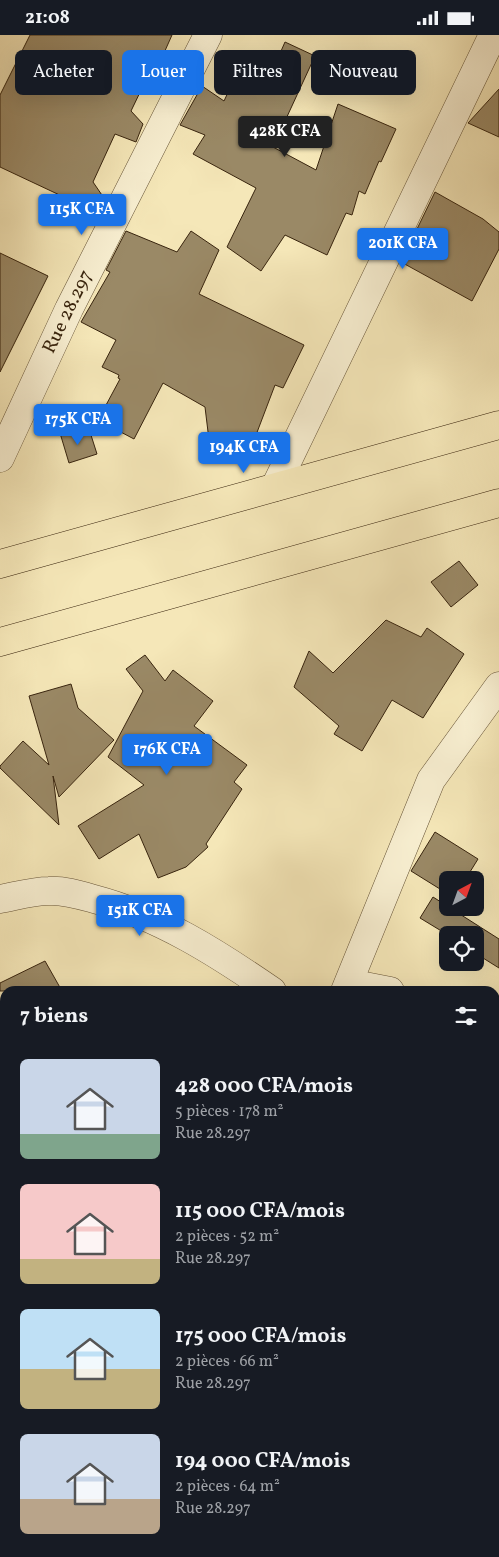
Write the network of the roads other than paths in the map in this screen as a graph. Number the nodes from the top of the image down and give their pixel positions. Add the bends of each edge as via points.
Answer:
1 (208, 35) edge
2 (493, 35) edge
3 (499, 425) edge
4 (0, 457) edge
5 (275, 487) junction
6 (499, 503) edge
7 (0, 564) edge
8 (0, 642) edge
9 (499, 686) edge
10 (0, 899) edge
11 (265, 986) edge
12 (347, 986) edge

1 - 4 street, Rue 28.297 via 69,309
2 - 5 street
3 - 5 main road
5 - 7 main road
6 - 8 main road
9 - 12 street via 431,780
10 - 11 street via 48,891 78,894 108,903 161,923 232,963

